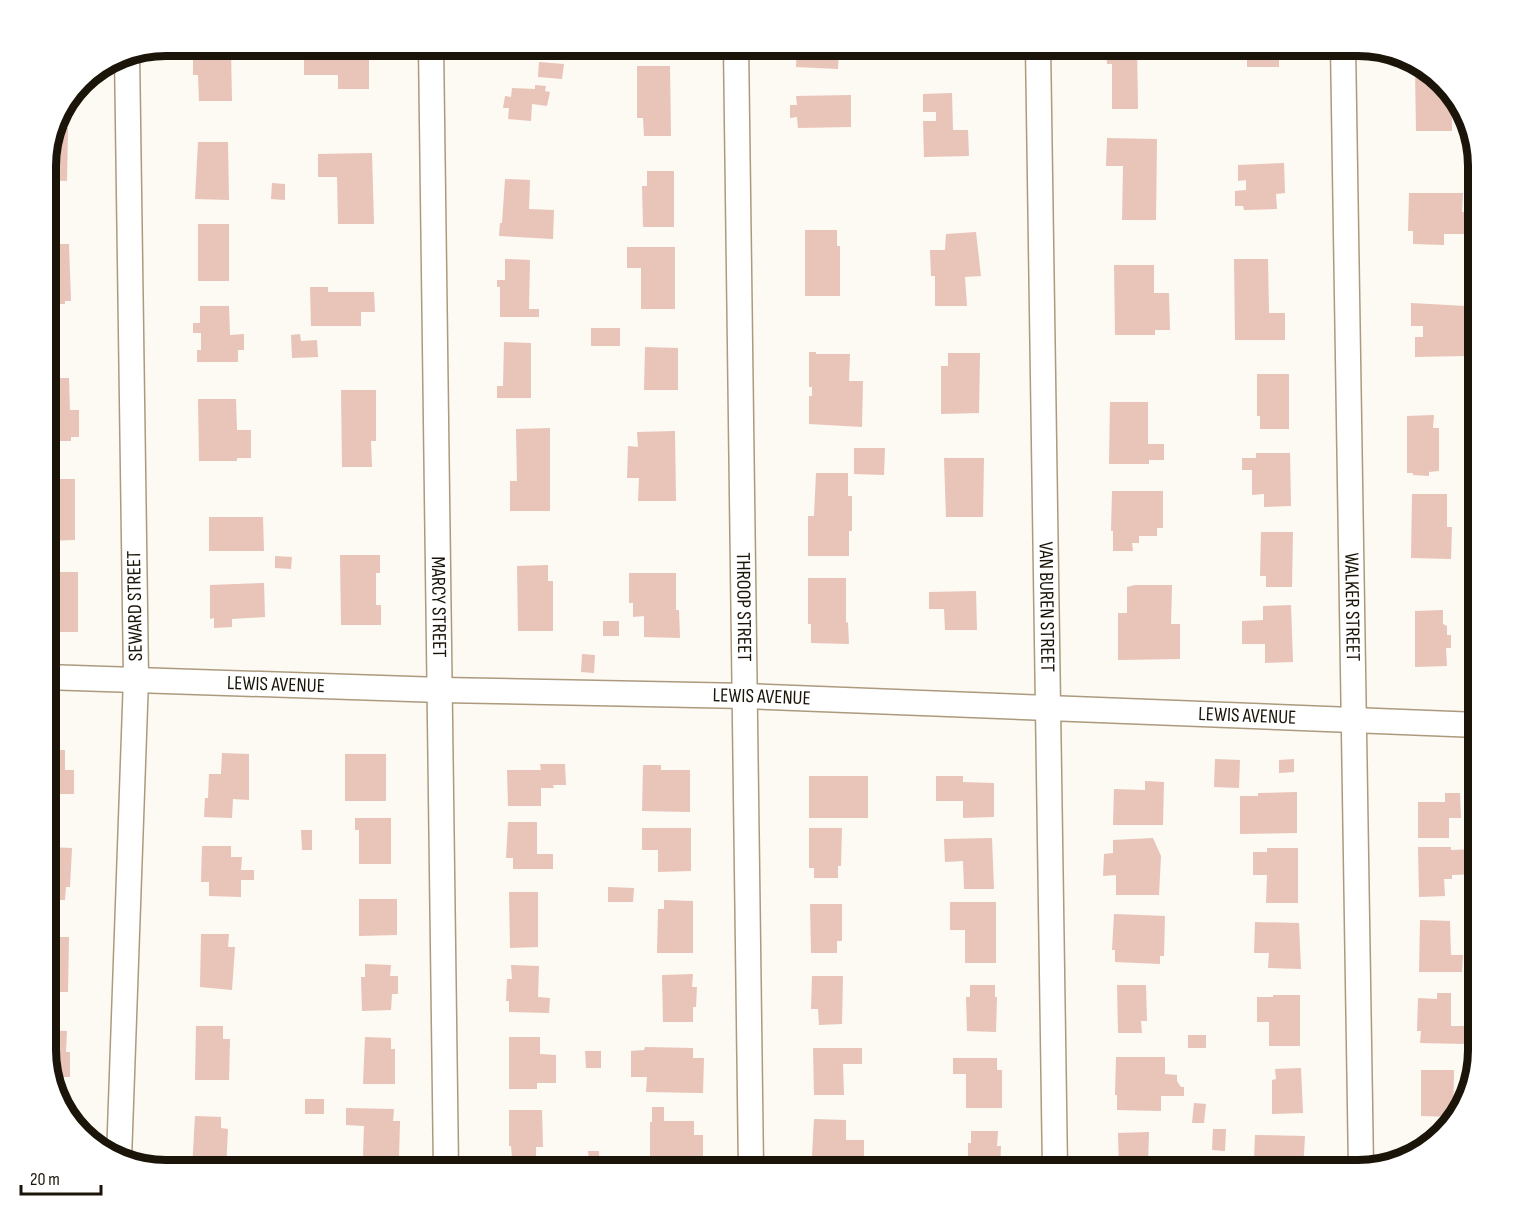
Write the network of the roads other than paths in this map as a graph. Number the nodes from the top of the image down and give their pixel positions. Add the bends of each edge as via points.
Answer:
1 (431, 56) edge
2 (736, 56) edge
3 (1038, 56) edge
4 (1342, 56) edge
5 (127, 62) edge
6 (56, 676) edge
7 (136, 678) junction
8 (441, 690) junction
9 (746, 696) junction
10 (1048, 707) junction
11 (1353, 720) junction
12 (1468, 725) edge
13 (119, 1149) edge
14 (446, 1160) edge
15 (751, 1160) edge
16 (1055, 1160) edge
17 (1361, 1160) edge

1 - 8 street, MARCY STREET
2 - 9 street, THROOP STREET
3 - 10 street, VAN BUREN STREET
4 - 11 street, WALKER STREET
5 - 7 street, SEWARD STREET
6 - 7 street, LEWIS AVENUE
7 - 8 street, LEWIS AVENUE
7 - 13 street, SEWARD STREET
8 - 9 street, LEWIS AVENUE
8 - 14 street, MARCY STREET
9 - 10 street, LEWIS AVENUE
9 - 15 street, THROOP STREET
10 - 11 street, LEWIS AVENUE
10 - 16 street, VAN BUREN STREET
11 - 12 street, LEWIS AVENUE
11 - 17 street, WALKER STREET

